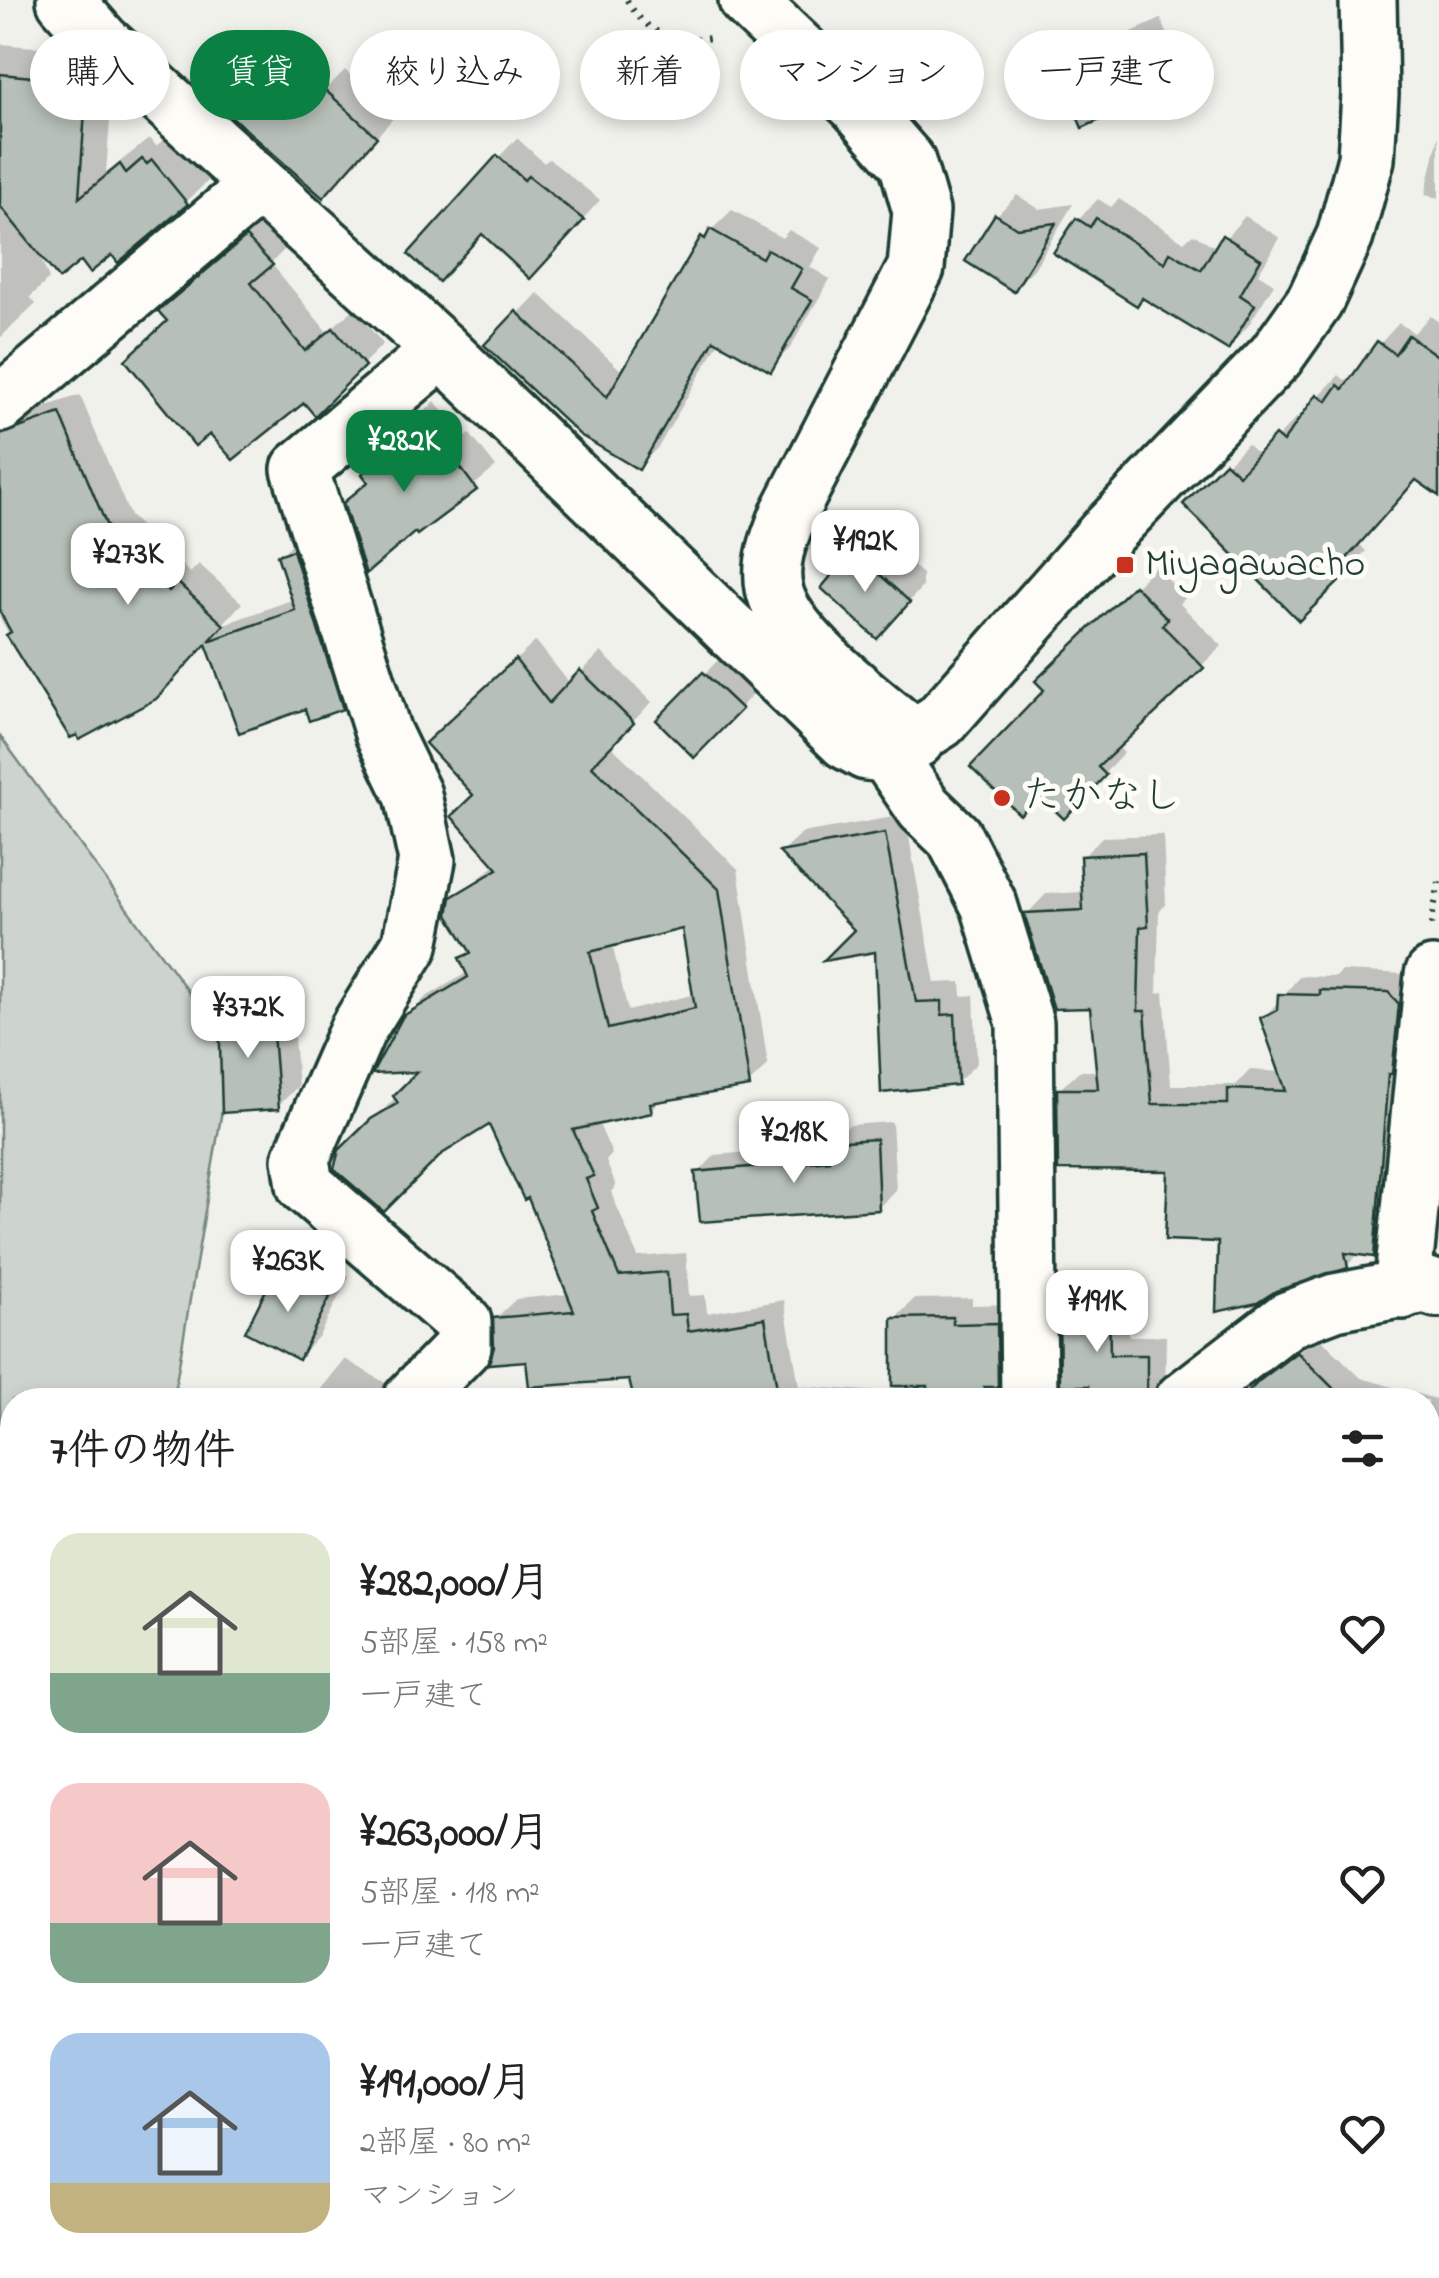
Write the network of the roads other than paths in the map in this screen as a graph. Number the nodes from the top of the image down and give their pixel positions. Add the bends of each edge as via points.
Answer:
1 (65, 0) edge
2 (1368, 0) edge
3 (761, 14) edge
4 (259, 185) junction
5 (442, 350) junction
6 (0, 404) edge
7 (901, 747) junction
8 (1432, 975) dead end
9 (1421, 1291) edge
10 (423, 1388) edge
11 (1029, 1388) edge
12 (1199, 1388) edge

1 - 4 street
2 - 7 street via 1366,159 1345,236 1315,301 1276,356 940,720
3 - 7 street via 908,162 920,211 916,268 774,552 774,590 806,640
4 - 5 street
4 - 6 street
5 - 7 street via 846,741 866,752
5 - 10 street via 300,469 384,733 413,794 428,860 410,945 358,1029 301,1158 305,1185 463,1322 463,1347
7 - 11 street via 924,808 954,838 990,905 1026,1023
8 - 9 street
9 - 12 street via 1335,1302 1287,1320

